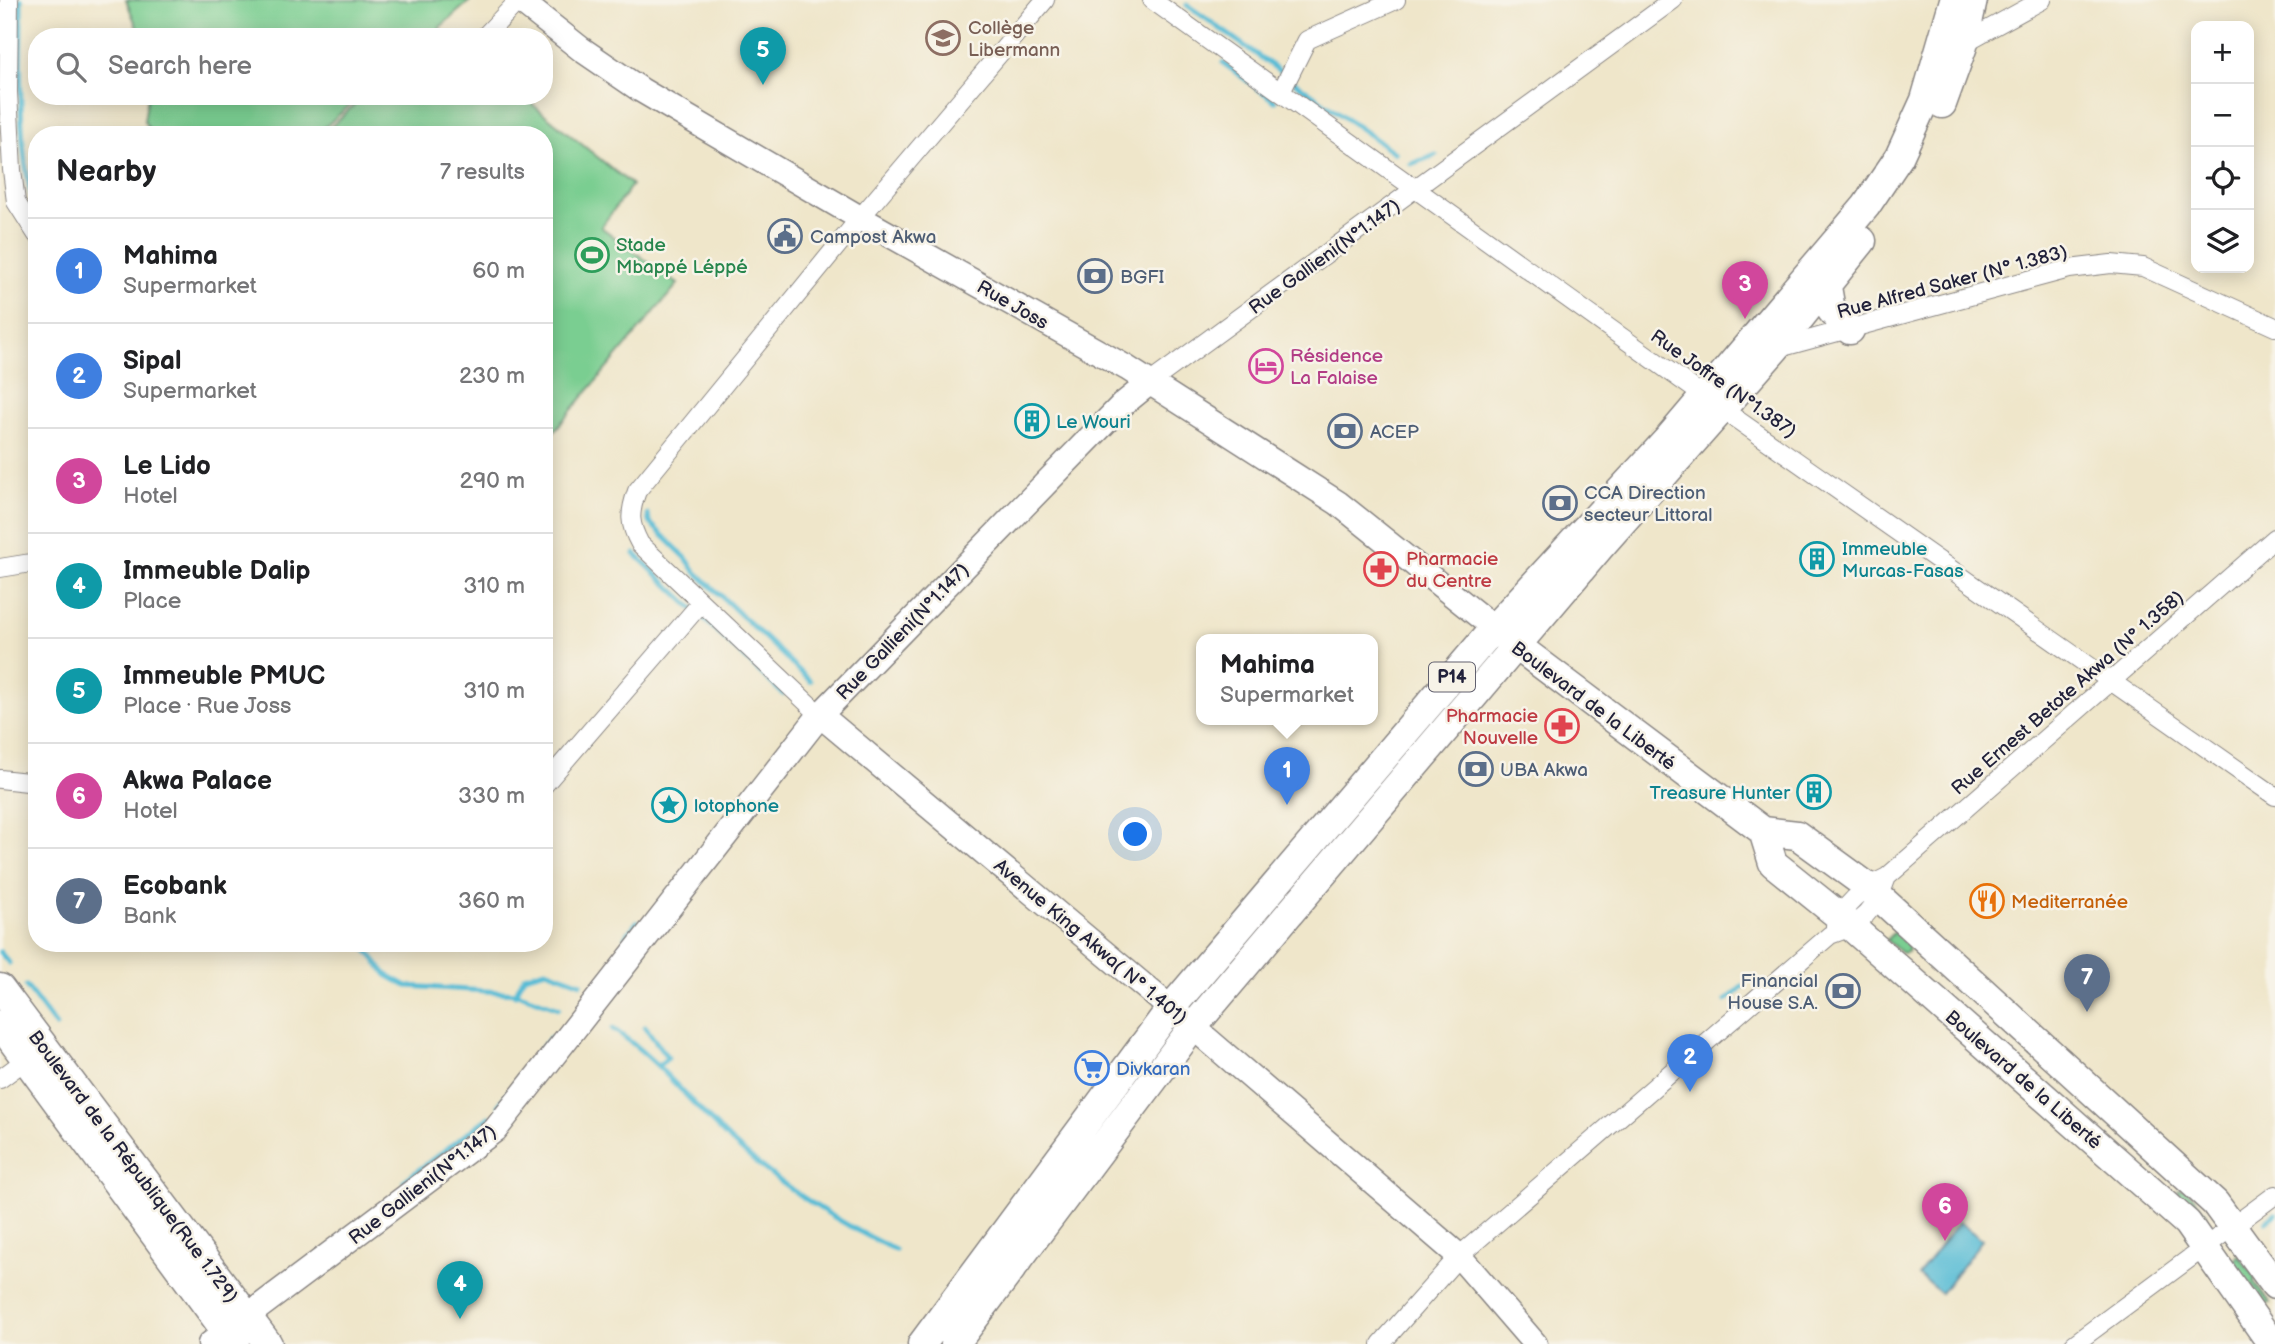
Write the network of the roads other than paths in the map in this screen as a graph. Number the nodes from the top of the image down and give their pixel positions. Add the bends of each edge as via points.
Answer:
1 (9, 0) edge
2 (519, 0) edge
3 (1045, 0) edge
4 (1152, 0) edge
5 (1396, 0) edge
6 (1673, 0) edge
7 (1954, 0) edge
8 (1973, 0) edge
9 (2042, 0) edge
10 (493, 28) edge
11 (1953, 44) junction
12 (1281, 92) junction
13 (1416, 189) junction
14 (860, 218) junction
15 (28, 221) edge
16 (1827, 287) junction
17 (2275, 327) edge
18 (1850, 330) junction
19 (1767, 342) junction
20 (1148, 384) junction
21 (1714, 402) junction
22 (2275, 538) edge
23 (28, 563) edge
24 (0, 568) edge
25 (701, 603) junction
26 (1494, 628) junction
27 (1515, 647) junction
28 (2113, 679) junction
29 (820, 715) junction
30 (553, 775) edge
31 (0, 779) edge
32 (28, 782) edge
33 (2275, 796) edge
34 (1763, 831) junction
35 (1878, 887) junction
36 (1841, 926) junction
37 (0, 988) edge
38 (1171, 1008) junction
39 (6, 1024) edge
40 (1193, 1027) junction
41 (35, 1054) junction
42 (0, 1079) edge
43 (2275, 1195) edge
44 (2234, 1225) junction
45 (2205, 1246) junction
46 (1460, 1256) junction
47 (2275, 1284) edge
48 (230, 1334) edge
49 (268, 1344) edge
50 (922, 1344) edge
51 (955, 1344) edge
52 (1381, 1344) edge
53 (1535, 1344) edge
54 (2074, 1344) edge
55 (2272, 1344) edge

1 - 15 street via 12,170 16,202
2 - 10 street
2 - 14 main road, Rue Joss via 641,90
3 - 14 street
4 - 12 street, Rue Joffre (N°1.387)
5 - 12 street via 1307,40
6 - 13 street, Rue Gallieni(N°1.147)
7 - 11 main road, P14
8 - 11 main road, P14
9 - 11 street
11 - 16 main road, P14 via 1942,105 1912,172
11 - 19 main road, P14 via 1894,165
12 - 13 street, Rue Joffre (N°1.387)
13 - 20 street, Rue Gallieni(N°1.147)
13 - 21 street, Rue Joffre (N°1.387)
14 - 20 main road, Rue Joss
14 - 25 street, Avenue King Akwa( N° 1.401) via 637,491 631,527 640,544
16 - 18 main road via 1831,310
16 - 19 main road, P14
17 - 18 street, Rue Alfred Saker (N° 1.383) via 2143,267 2111,264 2069,269
18 - 19 street, Rue Alfred Saker (N° 1.383)
19 - 21 main road, P14
20 - 26 main road, Rue Joss via 1338,503
20 - 29 main road, Rue Gallieni(N°1.147) via 1122,405
21 - 26 main road, P14
21 - 27 main road, P14
21 - 28 street, Rue Joffre (N°1.387)
22 - 28 street, Rue Ernest Betote Akwa (N° 1.358)
23 - 24 street
25 - 29 street, Avenue King Akwa( N° 1.401)
25 - 30 street
26 - 27 main road, Boulevard de la Liberté
26 - 38 main road, P14
27 - 34 main road, Boulevard de la Liberté
27 - 40 main road, P14
28 - 33 street, Rue Joffre (N°1.387)
28 - 35 street, Rue Ernest Betote Akwa (N° 1.358)
29 - 38 main road, Avenue King Akwa( N° 1.401)
29 - 48 main road, Rue Gallieni(N°1.147) via 495,1130
31 - 32 street
34 - 35 main road, Boulevard de la Liberté via 1797,835
34 - 36 main road, Boulevard de la Liberté via 1773,863
35 - 36 street, Rue Ernest Betote Akwa (N° 1.358)
35 - 44 main road, Boulevard de la Liberté
36 - 45 main road, Boulevard de la Liberté via 2187,1223
36 - 46 street, Rue Ernest Betote Akwa (N° 1.358)
37 - 39 main road, Boulevard de la République(Rue 1.729)
38 - 40 main road, Avenue King Akwa( N° 1.401)
38 - 50 main road, P14
39 - 41 main road, Boulevard de la République(Rue 1.729)
40 - 46 main road, Avenue King Akwa( N° 1.401)
40 - 51 main road, P14
41 - 42 street
41 - 48 main road, Boulevard de la République(Rue 1.729)
43 - 44 street
44 - 45 street
44 - 47 main road, Boulevard de la Liberté
45 - 54 street
45 - 55 main road, Boulevard de la Liberté
46 - 52 street, Rue Ernest Betote Akwa (N° 1.358)
46 - 53 main road, Avenue King Akwa( N° 1.401)
48 - 49 main road, Boulevard de la République(Rue 1.729)

